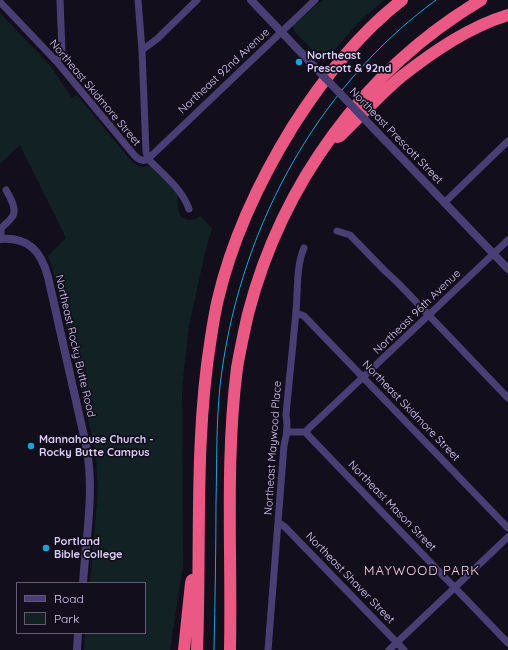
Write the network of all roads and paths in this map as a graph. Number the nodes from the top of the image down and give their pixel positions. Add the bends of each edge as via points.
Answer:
1 (60, 0) edge
2 (138, 0) edge
3 (197, 0) edge
4 (251, 0) edge
5 (315, 0) edge
6 (402, 0) edge
7 (481, 0) edge
8 (0, 2) edge
9 (508, 15) edge
10 (282, 32) junction
11 (142, 50) junction
12 (57, 62) junction
13 (508, 141) edge
14 (327, 142) junction
15 (148, 159) junction
16 (6, 190) dead end
17 (444, 203) junction
18 (189, 209) dead end
19 (337, 231) dead end
20 (0, 239) edge
21 (508, 240) edge
22 (304, 248) dead end
23 (493, 254) junction
24 (508, 269) edge
25 (296, 313) junction
26 (429, 315) junction
27 (363, 378) junction
28 (508, 398) edge
29 (287, 432) junction
30 (305, 432) junction
31 (279, 523) junction
32 (508, 528) edge
33 (508, 537) edge
34 (198, 571) junction
35 (82, 582) edge
36 (455, 588) junction
37 (78, 634) edge
38 (397, 643) junction
39 (508, 643) edge
40 (77, 650) edge
41 (184, 650) edge
42 (198, 650) edge
43 (230, 650) edge
44 (268, 650) edge
45 (389, 650) edge
46 (404, 650) edge

1 - 12 street via 62,55
2 - 11 street
3 - 11 street
4 - 10 street, Northeast Prescott Street
5 - 10 street, Northeast 92nd Avenue
6 - 34 highway via 351,48 302,112 265,176 246,216 231,257 218,299 204,384
7 - 14 highway via 444,24 393,67 362,98
8 - 12 street, Northeast Skidmore Street
9 - 14 highway via 468,32 430,56 402,76 340,136
10 - 15 street, Northeast 92nd Avenue
10 - 17 street, Northeast Prescott Street, bridge
11 - 15 street
12 - 15 street, Northeast Skidmore Street via 135,156 138,159
13 - 17 street
14 - 43 highway via 292,199 262,265 243,336 237,368 232,426
15 - 18 street, Northeast Skidmore Street via 178,189
16 - 20 street via 14,214 1,229
17 - 23 street, Northeast Prescott Street
19 - 26 street via 350,235
20 - 35 street, Northeast Rocky Butte Road via 20,241 35,250 43,261 50,285 90,470 90,499
21 - 23 street, Northeast 96th Avenue
22 - 25 street, Northeast Maywood Place via 299,270
23 - 24 street, Northeast Prescott Street
23 - 26 street, Northeast 96th Avenue
25 - 27 street, Northeast Skidmore Street via 304,316
25 - 29 street, Northeast Maywood Place via 286,415
26 - 27 street, Northeast 96th Avenue
26 - 28 street
27 - 30 street, Northeast 96th Avenue
27 - 32 street, Northeast Skidmore Street
29 - 30 street
29 - 31 street, Northeast Maywood Place
30 - 36 street, Northeast Mason Street
31 - 38 street, Northeast Shaver Street
31 - 44 street, Northeast Maywood Place
33 - 36 street
34 - 41 highway via 191,583
34 - 42 highway
36 - 38 street
36 - 39 street, Northeast Mason Street
37 - 40 street
38 - 45 street
38 - 46 street, Northeast Shaver Street

